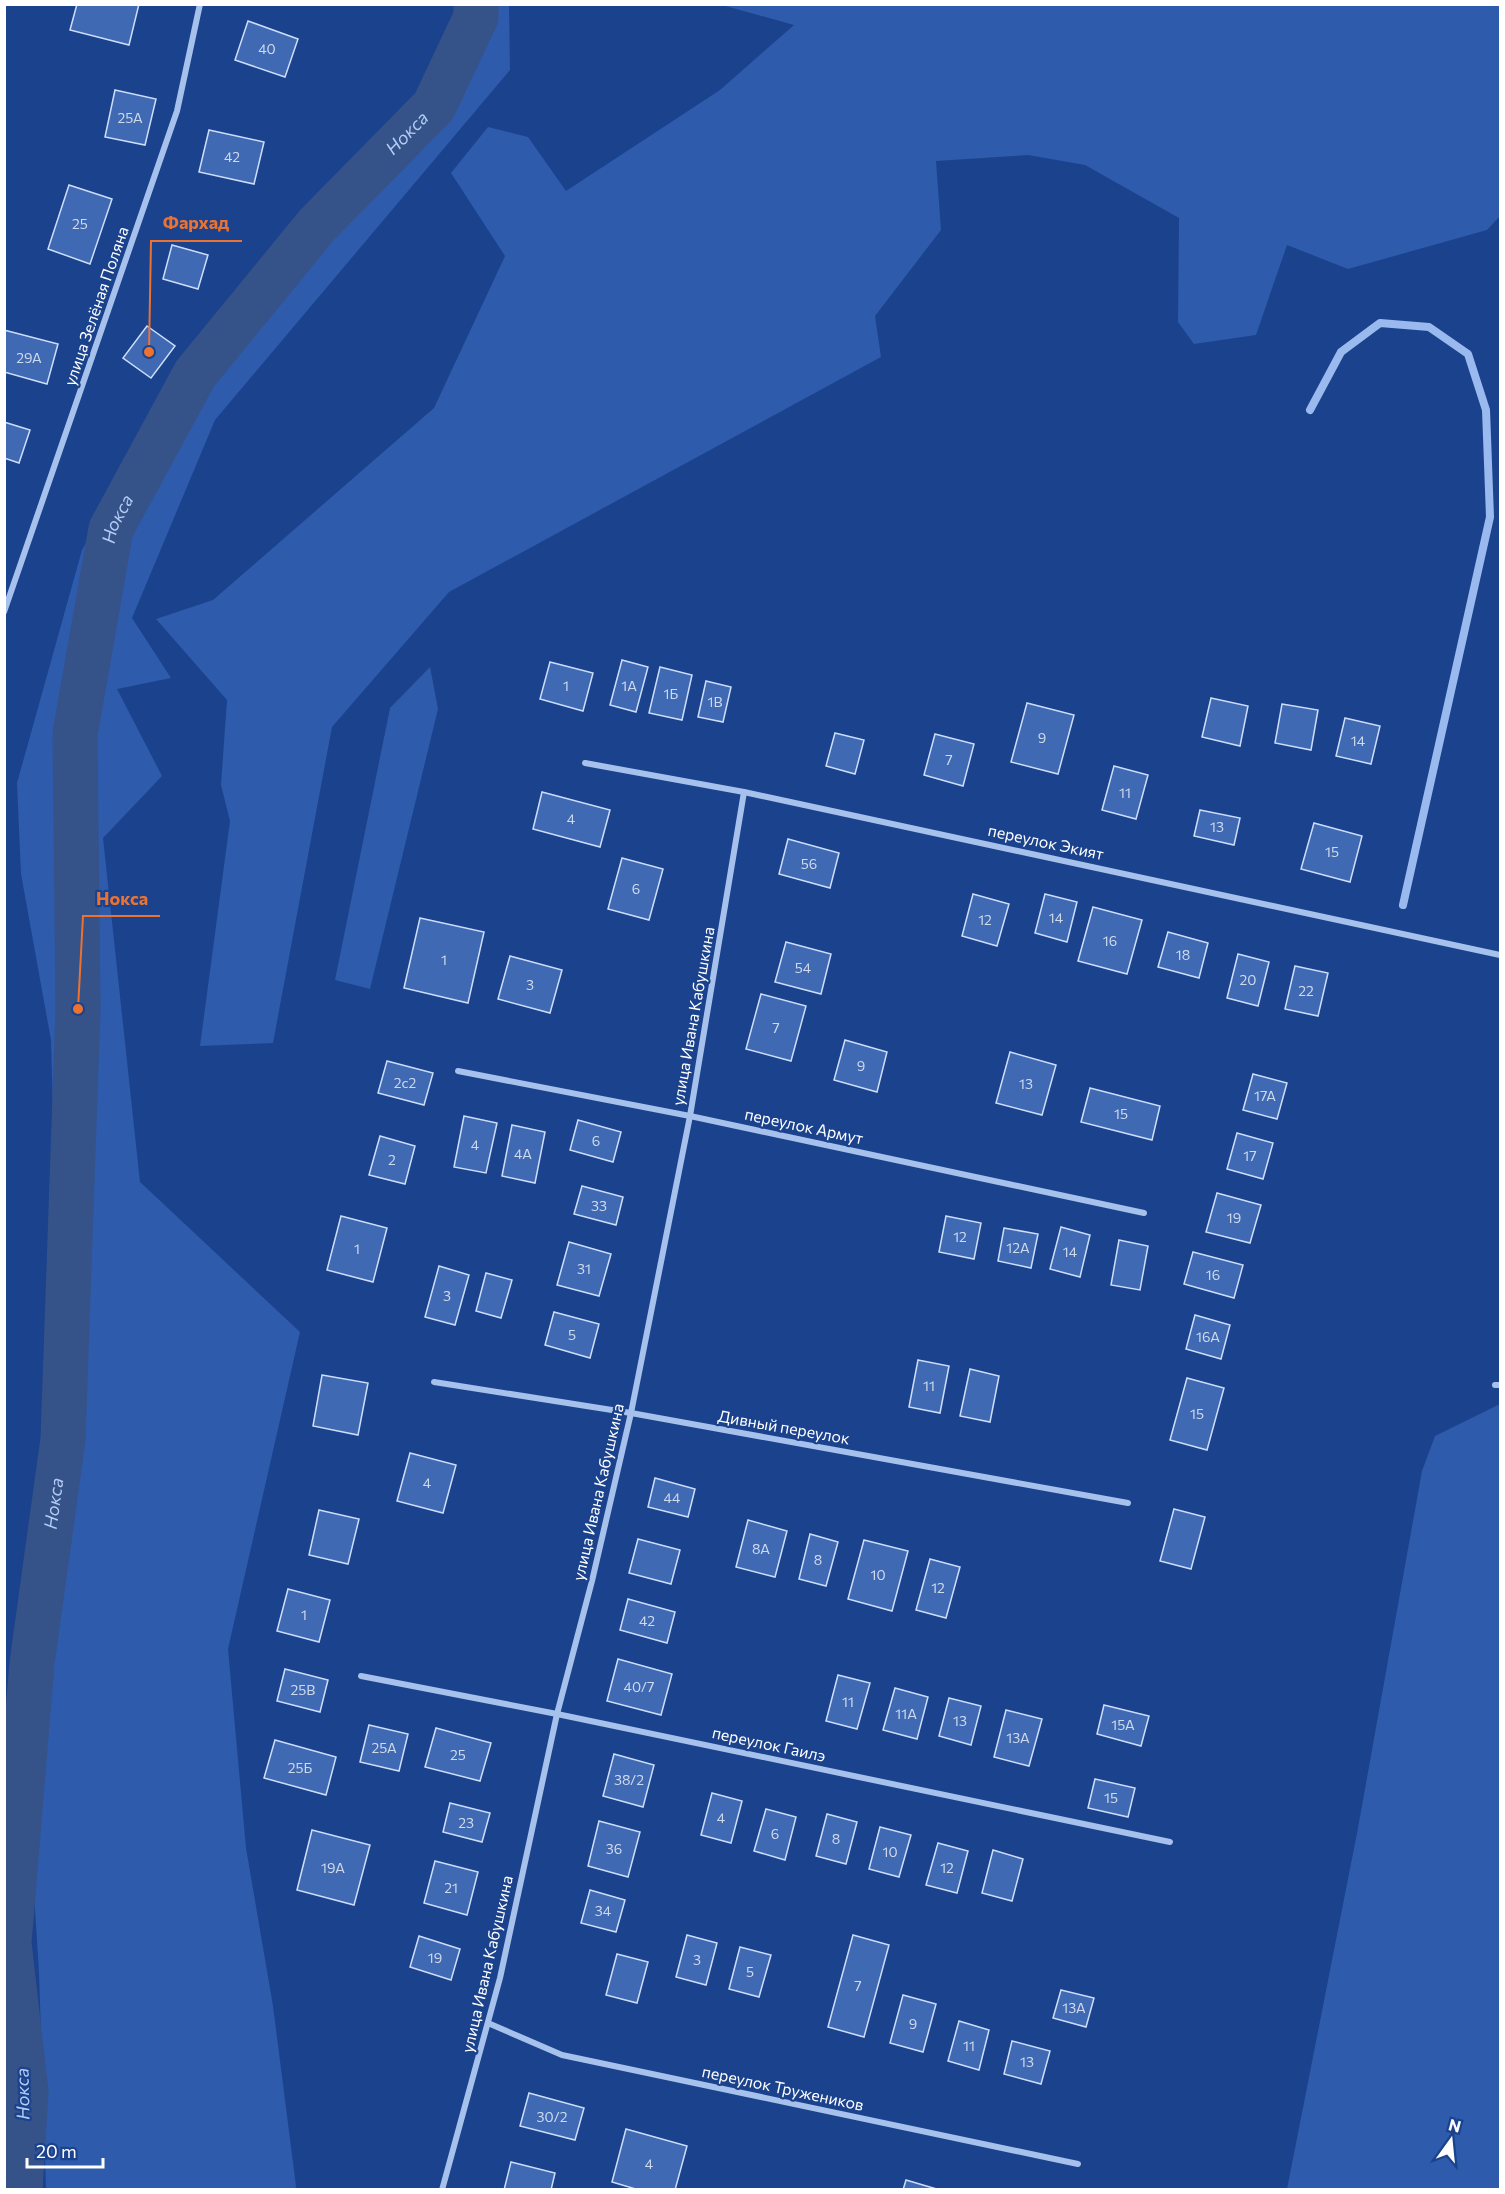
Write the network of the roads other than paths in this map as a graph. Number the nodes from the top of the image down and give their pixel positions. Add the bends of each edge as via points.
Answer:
1 (200, 4) edge
2 (4, 612) edge
3 (585, 763) dead end
4 (744, 792) junction
5 (1500, 955) edge
6 (458, 1071) dead end
7 (690, 1116) junction
8 (1144, 1213) dead end
9 (434, 1382) dead end
10 (631, 1413) junction
11 (1128, 1503) dead end
12 (361, 1676) dead end
13 (557, 1714) junction
14 (1170, 1842) dead end
15 (488, 2023) junction
16 (1078, 2164) dead end
17 (442, 2190) edge

1 - 2 street, улица Зелёная Поляна via 177,111
3 - 4 street, переулок Экият
4 - 5 street, переулок Экият
4 - 7 street, улица Ивана Кабушкина
6 - 7 street, переулок Армут
7 - 8 street, переулок Армут
7 - 10 street, улица Ивана Кабушкина
9 - 10 street, Дивный переулок
10 - 11 street, Дивный переулок
10 - 13 street, улица Ивана Кабушкина
12 - 13 street, переулок Гаилэ
13 - 14 street, переулок Гаилэ
13 - 15 street, улица Ивана Кабушкина
15 - 16 street, переулок Тружеников via 562,2055
15 - 17 street, улица Ивана Кабушкина

